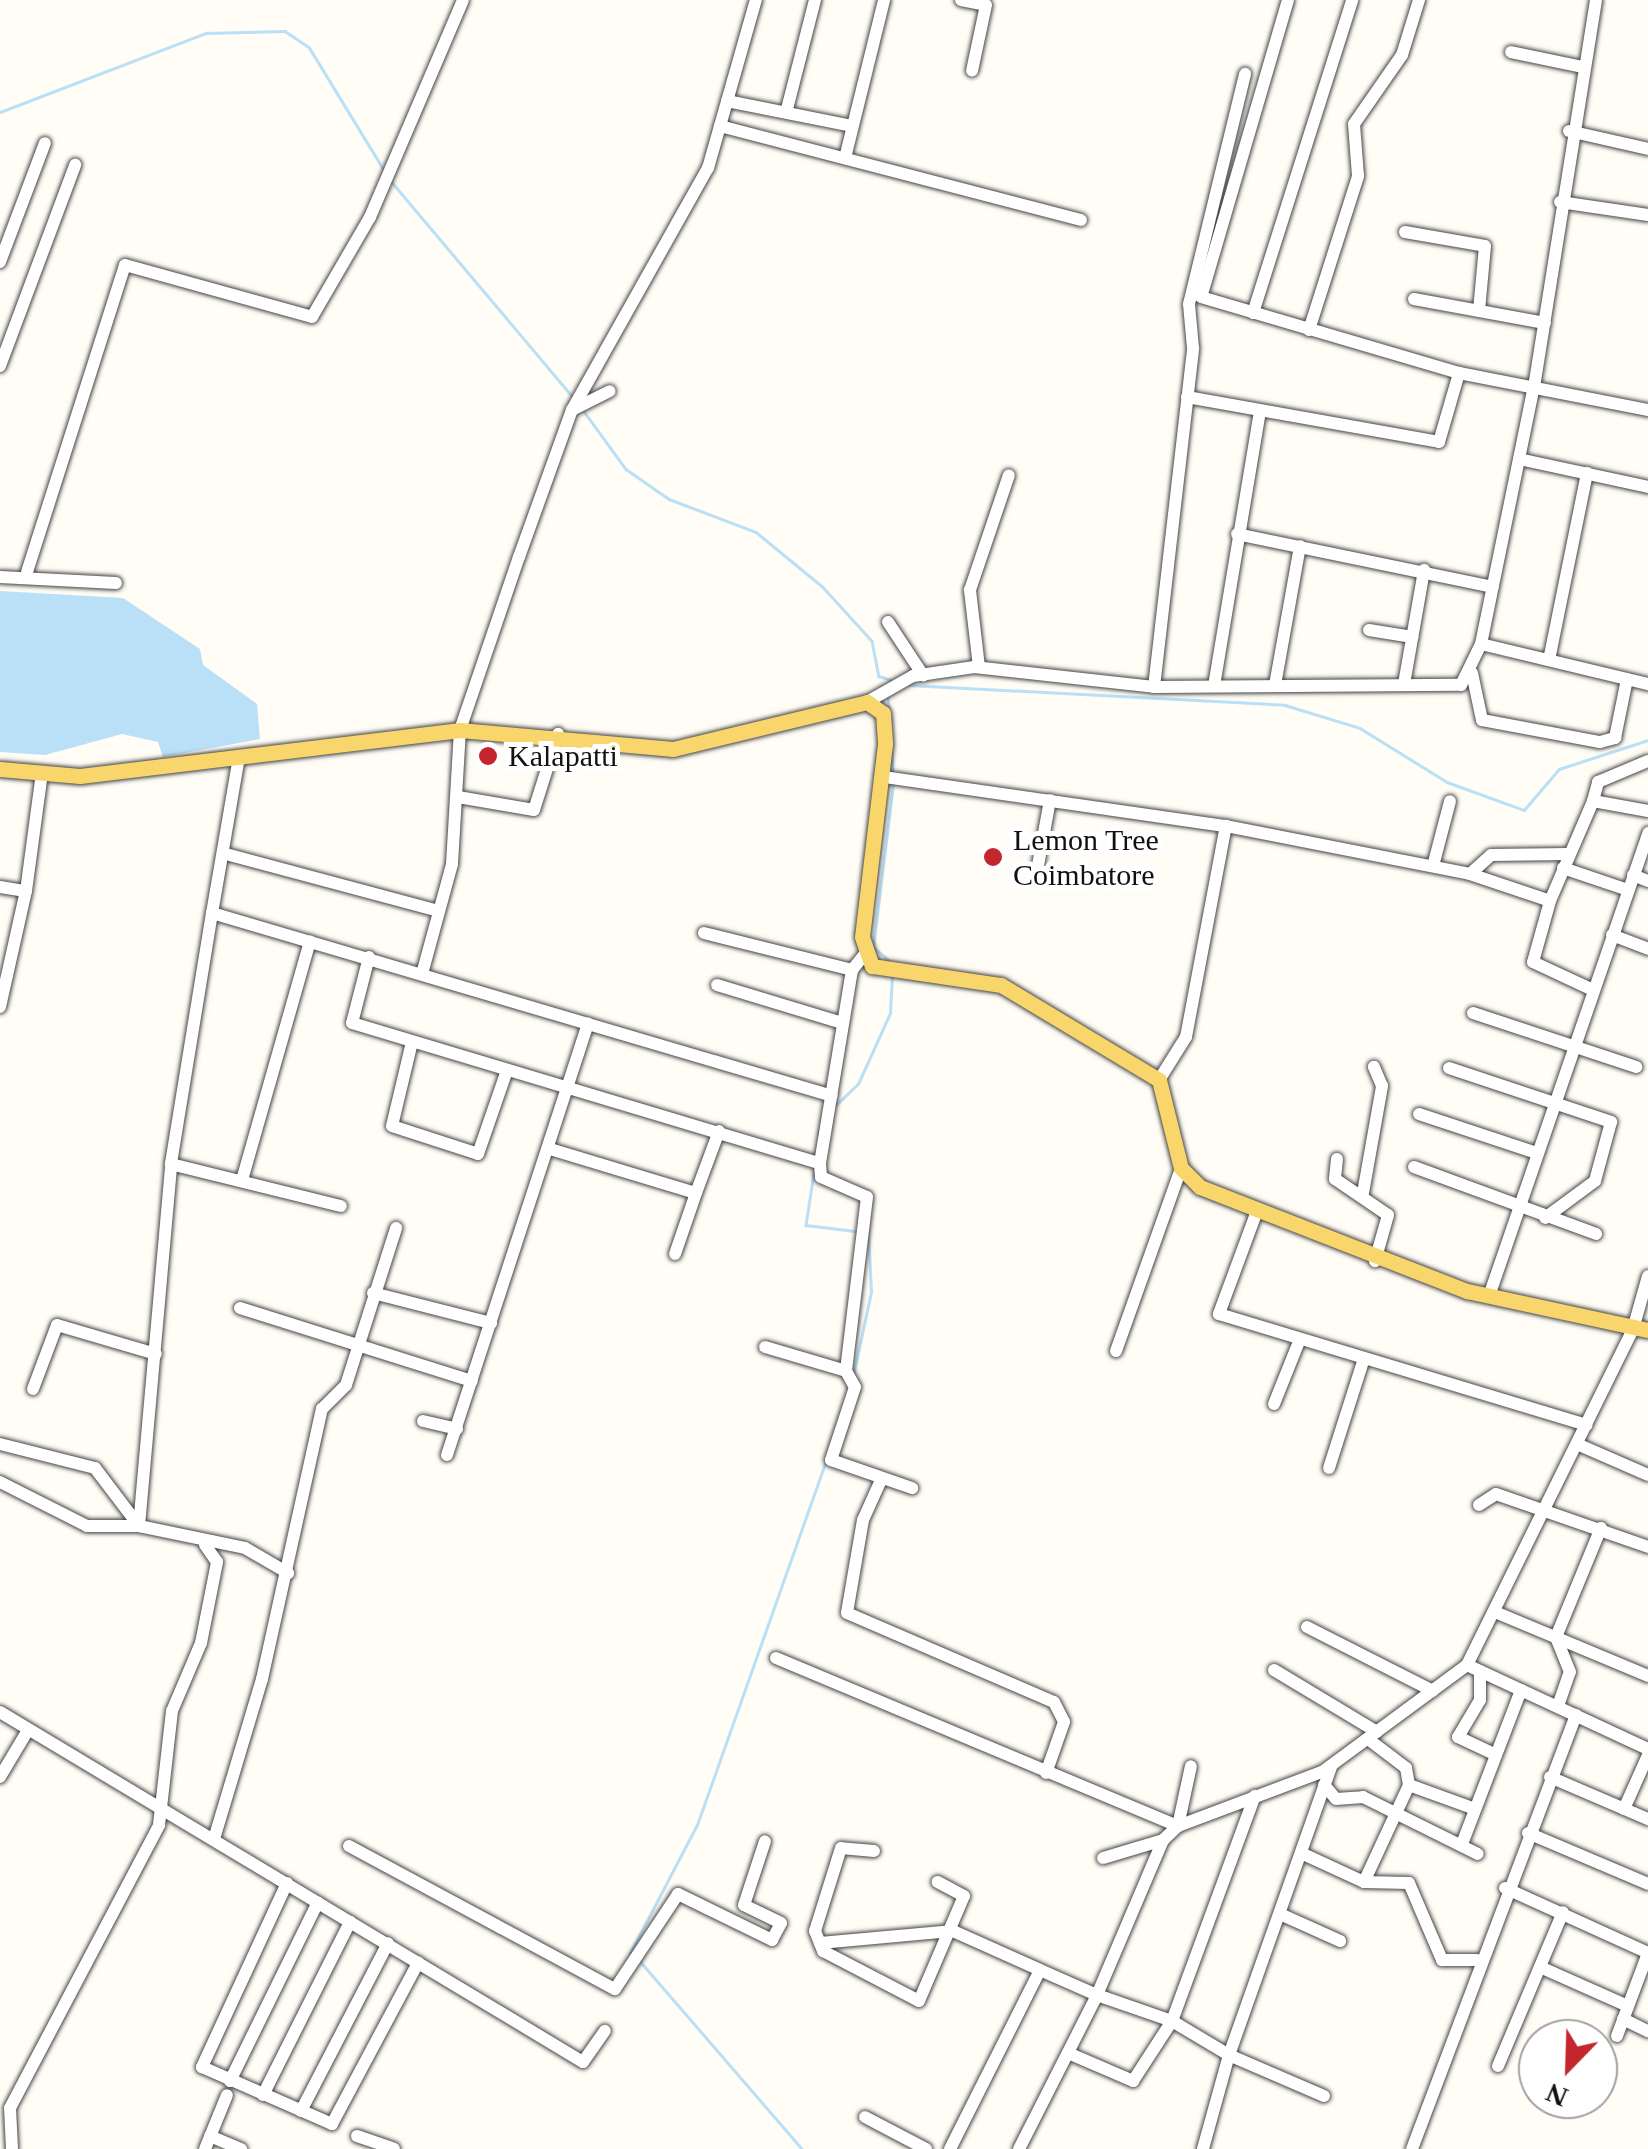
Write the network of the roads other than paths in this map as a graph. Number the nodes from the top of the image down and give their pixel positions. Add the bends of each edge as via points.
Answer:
1 (463, 0) edge
2 (756, 0) edge
3 (815, 0) edge
4 (884, 0) edge
5 (961, 0) edge
6 (1288, 0) edge
7 (1352, 0) edge
8 (1419, 0) edge
9 (1596, 0) edge
10 (1512, 52) dead end
11 (1583, 67) junction
12 (972, 71) dead end
13 (1245, 74) dead end
14 (727, 101) junction
15 (787, 109) junction
16 (720, 126) junction
17 (852, 126) junction
18 (1569, 131) junction
19 (46, 143) dead end
20 (1648, 148) edge
21 (845, 158) junction
22 (75, 165) dead end
23 (1560, 202) junction
24 (1648, 215) edge
25 (1081, 220) dead end
26 (1405, 232) dead end
27 (0, 262) edge
28 (1414, 299) dead end
29 (1479, 311) junction
30 (1253, 313) junction
31 (1545, 323) junction
32 (1309, 330) junction
33 (0, 366) edge
34 (1459, 373) junction
35 (1534, 381) junction
36 (604, 394) dead end
37 (1187, 398) junction
38 (572, 410) junction
39 (1648, 410) edge
40 (1260, 412) junction
41 (1519, 458) junction
42 (1587, 473) junction
43 (1009, 475) dead end
44 (1648, 487) edge
45 (1238, 534) junction
46 (1300, 546) junction
47 (1424, 570) junction
48 (27, 572) junction
49 (0, 576) edge
50 (116, 583) dead end
51 (1493, 587) junction
52 (888, 622) dead end
53 (1368, 630) dead end
54 (1412, 637) junction
55 (1481, 644) junction
56 (1549, 660) junction
57 (978, 667) junction
58 (1472, 673) junction
59 (918, 676) junction
60 (1627, 679) junction
61 (1404, 684) junction
62 (1648, 684) edge
63 (1274, 685) junction
64 (1214, 686) junction
65 (1154, 687) junction
66 (873, 699) junction
67 (460, 730) junction
68 (558, 734) junction
69 (239, 757) junction
70 (1648, 761) edge
71 (0, 769) edge
72 (42, 773) junction
73 (890, 778) junction
74 (458, 797) junction
75 (1050, 800) junction
76 (1593, 800) junction
77 (1450, 801) dead end
78 (1648, 811) edge
79 (1226, 826) junction
80 (1648, 833) edge
81 (226, 854) junction
82 (1566, 861) junction
83 (1433, 866) junction
84 (1037, 871) dead end
85 (1470, 874) junction
86 (1634, 876) junction
87 (1648, 881) edge
88 (0, 887) edge
89 (1628, 890) junction
90 (26, 891) junction
91 (1550, 902) junction
92 (438, 911) junction
93 (212, 913) junction
94 (704, 933) dead end
95 (1612, 935) junction
96 (310, 941) junction
97 (1648, 949) edge
98 (865, 954) junction
99 (368, 958) junction
100 (852, 970) junction
101 (422, 974) junction
102 (717, 986) dead end
103 (1593, 990) junction
104 (0, 1006) edge
105 (1473, 1013) dead end
106 (842, 1022) junction
107 (588, 1023) junction
108 (412, 1042) junction
109 (1573, 1046) junction
110 (1636, 1067) dead end
111 (1374, 1068) dead end
112 (1450, 1068) dead end
113 (506, 1073) junction
114 (1159, 1080) junction
115 (569, 1086) junction
116 (831, 1104) junction
117 (1553, 1104) junction
118 (1419, 1114) dead end
119 (719, 1132) junction
120 (550, 1149) junction
121 (1536, 1154) junction
122 (1337, 1159) dead end
123 (817, 1162) junction
124 (172, 1164) junction
125 (1414, 1167) dead end
126 (1180, 1168) junction
127 (242, 1180) junction
128 (696, 1193) junction
129 (1363, 1193) junction
130 (341, 1206) dead end
131 (1518, 1209) junction
132 (1257, 1211) junction
133 (1545, 1218) junction
134 (396, 1228) dead end
135 (1596, 1234) dead end
136 (675, 1254) dead end
137 (1375, 1262) junction
138 (1648, 1276) edge
139 (373, 1293) junction
140 (1490, 1296) junction
141 (240, 1308) dead end
142 (491, 1323) junction
143 (1640, 1330) edge
144 (1300, 1338) junction
145 (359, 1348) junction
146 (765, 1348) dead end
147 (1116, 1351) dead end
148 (156, 1354) junction
149 (1364, 1358) junction
150 (850, 1378) junction
151 (472, 1381) junction
152 (33, 1389) dead end
153 (1274, 1404) dead end
154 (424, 1421) dead end
155 (1587, 1425) junction
156 (456, 1429) junction
157 (0, 1444) edge
158 (1577, 1444) junction
159 (446, 1455) dead end
160 (1328, 1468) dead end
161 (1648, 1475) edge
162 (881, 1480) junction
163 (0, 1482) edge
164 (912, 1488) dead end
165 (1479, 1505) dead end
166 (1547, 1513) junction
167 (139, 1526) junction
168 (1601, 1528) junction
169 (205, 1545) junction
170 (1648, 1546) edge
171 (288, 1573) junction
172 (1495, 1612) junction
173 (1307, 1627) dead end
174 (1556, 1637) junction
175 (776, 1658) dead end
176 (1474, 1668) junction
177 (1274, 1670) dead end
178 (1648, 1676) edge
179 (1521, 1690) junction
180 (1433, 1691) junction
181 (1558, 1706) junction
182 (0, 1712) edge
183 (1576, 1715) junction
184 (28, 1730) junction
185 (1373, 1736) junction
186 (1648, 1752) edge
187 (1496, 1755) junction
188 (1192, 1766) dead end
189 (1331, 1766) junction
190 (1046, 1772) junction
191 (0, 1777) edge
192 (1550, 1777) junction
193 (1409, 1784) junction
194 (1324, 1785) junction
195 (1256, 1796) junction
196 (156, 1808) junction
197 (1475, 1809) junction
198 (1624, 1809) junction
199 (1396, 1813) junction
200 (1648, 1819) edge
201 (1178, 1826) junction
202 (1528, 1833) junction
203 (214, 1839) junction
204 (1163, 1840) junction
205 (765, 1841) dead end
206 (1462, 1844) junction
207 (349, 1846) dead end
208 (874, 1851) dead end
209 (1301, 1853) junction
210 (1478, 1854) dead end
211 (1103, 1858) dead end
212 (938, 1882) dead end
213 (1364, 1882) junction
214 (287, 1883) junction
215 (1648, 1884) edge
216 (1505, 1888) junction
217 (318, 1902) junction
218 (1563, 1912) junction
219 (1280, 1914) junction
220 (350, 1922) junction
221 (953, 1931) junction
222 (1340, 1941) dead end
223 (388, 1942) junction
224 (820, 1943) junction
225 (1648, 1953) edge
226 (1477, 1960) junction
227 (418, 1963) junction
228 (1540, 1967) junction
229 (1040, 1970) junction
230 (1097, 1994) junction
231 (1625, 2013) junction
232 (1172, 2021) junction
233 (605, 2031) dead end
234 (1618, 2031) edge
235 (1648, 2031) edge
236 (1068, 2053) junction
237 (1229, 2055) junction
238 (1498, 2066) dead end
239 (228, 2088) junction
240 (263, 2095) junction
241 (1324, 2096) dead end
242 (301, 2111) junction
243 (865, 2117) dead end
244 (358, 2136) dead end
245 (208, 2143) edge
246 (900, 2143) edge
247 (12, 2149) edge
248 (242, 2149) edge
249 (394, 2149) edge
250 (926, 2149) edge
251 (950, 2149) edge
252 (1019, 2149) edge
253 (1203, 2149) edge
254 (1412, 2149) edge

1 - 48 street via 378,198 312,317 125,266
2 - 14 street
3 - 15 street
4 - 17 street
5 - 12 street via 986,5
6 - 30 street via 1201,298
7 - 30 street
8 - 32 street via 1402,56 1354,124 1358,176
9 - 11 street
10 - 11 street
11 - 18 street
13 - 37 street via 1197,252
14 - 15 street
14 - 16 street
15 - 17 street
16 - 21 street
16 - 38 street via 708,168
17 - 21 street
18 - 20 street
18 - 23 street
19 - 27 street
21 - 25 street
22 - 33 street
23 - 24 street
23 - 31 street
26 - 29 street via 1485,246
28 - 29 street
29 - 31 street
30 - 32 street
31 - 35 street
32 - 34 street
34 - 35 street
34 - 40 street via 1446,442
35 - 39 street
35 - 41 street
36 - 38 street
37 - 40 street
37 - 65 street
38 - 67 street
40 - 45 street
41 - 42 street
41 - 51 street
42 - 44 street
42 - 56 street
43 - 57 street via 970,590
45 - 46 street
45 - 64 street
46 - 47 street
46 - 63 street
47 - 51 street
47 - 54 street
48 - 49 street
48 - 50 street
51 - 55 street
52 - 59 street
53 - 54 street
54 - 61 street
55 - 56 street
55 - 58 street
56 - 60 street
57 - 59 street
57 - 65 street
58 - 60 street via 1482,720 1600,742 1615,738
58 - 61 street via 1461,685
59 - 66 street
60 - 62 street
61 - 63 street
63 - 64 street
64 - 65 street
66 - 68 main road via 685,748
66 - 73 main road via 883,713
67 - 68 main road
67 - 69 main road
67 - 74 street
68 - 74 street via 534,810
69 - 72 main road
69 - 81 street
70 - 76 street via 1598,782
71 - 72 main road
72 - 90 street
73 - 75 street
73 - 98 main road
74 - 92 street
75 - 79 street
75 - 84 street
76 - 78 street
76 - 82 street
77 - 83 street
79 - 83 street
79 - 114 street via 1186,1037
80 - 86 street
81 - 92 street
81 - 93 street
82 - 85 street via 1491,855
82 - 89 street
82 - 91 street
83 - 85 street
85 - 91 street
86 - 87 street
86 - 89 street
88 - 90 street
89 - 95 street
90 - 104 street
91 - 103 street via 1533,962
92 - 101 street
93 - 96 street
93 - 124 street
94 - 100 street
95 - 97 street
95 - 103 street
96 - 99 street
96 - 127 street
98 - 100 street
98 - 114 main road via 892,971 1001,985
99 - 101 street
99 - 108 street via 352,1023
100 - 106 street
101 - 107 street
102 - 106 street
103 - 109 street
105 - 109 street
106 - 116 street
107 - 115 street
107 - 116 street
108 - 113 street
108 - 113 street via 392,1126 478,1154
109 - 110 street
109 - 117 street
111 - 129 street via 1382,1086
112 - 117 street
113 - 115 street
114 - 126 main road
115 - 119 street
115 - 120 street
116 - 123 street
117 - 121 street
117 - 133 street via 1611,1122 1595,1181
118 - 121 street
119 - 123 street
119 - 128 street
120 - 128 street
120 - 142 street
121 - 131 street
122 - 129 street via 1335,1179
123 - 150 street via 821,1177 867,1197
124 - 127 street
124 - 148 street
125 - 131 street
126 - 132 main road via 1200,1187
126 - 147 street
127 - 130 street
128 - 136 street
129 - 137 street via 1388,1214
131 - 133 street
131 - 140 street
132 - 137 main road
132 - 144 street via 1219,1314
133 - 135 street
134 - 139 street
137 - 140 main road
138 - 143 street
139 - 142 street
139 - 145 street
140 - 143 main road
141 - 145 street
142 - 151 street
143 - 155 street
144 - 149 street
144 - 153 street
145 - 151 street
145 - 171 street via 341,1393 322,1410
146 - 150 street
148 - 152 street via 57,1325
148 - 167 street
149 - 155 street
149 - 160 street
150 - 162 street via 831,1460
151 - 156 street
154 - 156 street
155 - 158 street
156 - 159 street
157 - 167 street via 95,1468
158 - 161 street
158 - 166 street
162 - 164 street
162 - 190 street via 864,1520 847,1613 1054,1702 1064,1722
163 - 167 street via 87,1526
165 - 166 street via 1496,1494
166 - 168 street
166 - 172 street
167 - 169 street
168 - 170 street
168 - 174 street
169 - 171 street via 245,1548
169 - 196 street via 217,1562 201,1643 172,1710
171 - 203 street
172 - 174 street
172 - 176 street
173 - 180 street
174 - 178 street
174 - 181 street via 1570,1672
175 - 190 street
176 - 179 street
176 - 180 street
176 - 187 street via 1480,1700 1458,1737
177 - 185 street
179 - 181 street
179 - 187 street
180 - 185 street
181 - 183 street
182 - 184 street
183 - 186 street
183 - 192 street
184 - 191 street
184 - 196 street
185 - 189 street
185 - 193 street via 1406,1768
186 - 198 street
187 - 197 street
188 - 201 street
189 - 194 street
189 - 195 street
190 - 201 street
192 - 198 street
192 - 202 street
193 - 197 street
193 - 199 street
194 - 199 street via 1336,1799 1364,1796
194 - 209 street
195 - 201 street
195 - 232 street
196 - 203 street
196 - 247 street via 160,1825 10,2108
197 - 206 street
198 - 200 street
199 - 206 street
199 - 213 street
201 - 204 street
202 - 215 street
202 - 216 street
203 - 214 street
204 - 211 street
204 - 230 street
205 - 207 street via 744,1905 781,1923 772,1940 678,1894 615,1989
206 - 210 street
208 - 224 street via 841,1848 815,1931
209 - 213 street
209 - 219 street
212 - 221 street via 964,1896
213 - 226 street via 1409,1883 1442,1960
214 - 217 street
214 - 239 street via 199,2060
216 - 218 street
216 - 226 street
217 - 220 street
217 - 239 street
218 - 225 street
218 - 228 street
219 - 222 street
219 - 237 street
220 - 223 street
220 - 240 street
221 - 224 street
221 - 224 street via 919,2001
221 - 229 street
223 - 227 street
223 - 242 street
225 - 231 street
226 - 254 street
227 - 233 street via 583,2062
227 - 242 street via 338,2120
228 - 231 street
228 - 238 street
229 - 230 street
229 - 251 street
230 - 232 street
230 - 236 street
231 - 234 street
231 - 235 street
232 - 236 street via 1133,2081
232 - 237 street
236 - 252 street
237 - 241 street
237 - 253 street
239 - 240 street
239 - 245 street
240 - 242 street
243 - 246 street
244 - 249 street
245 - 248 street
246 - 250 street

